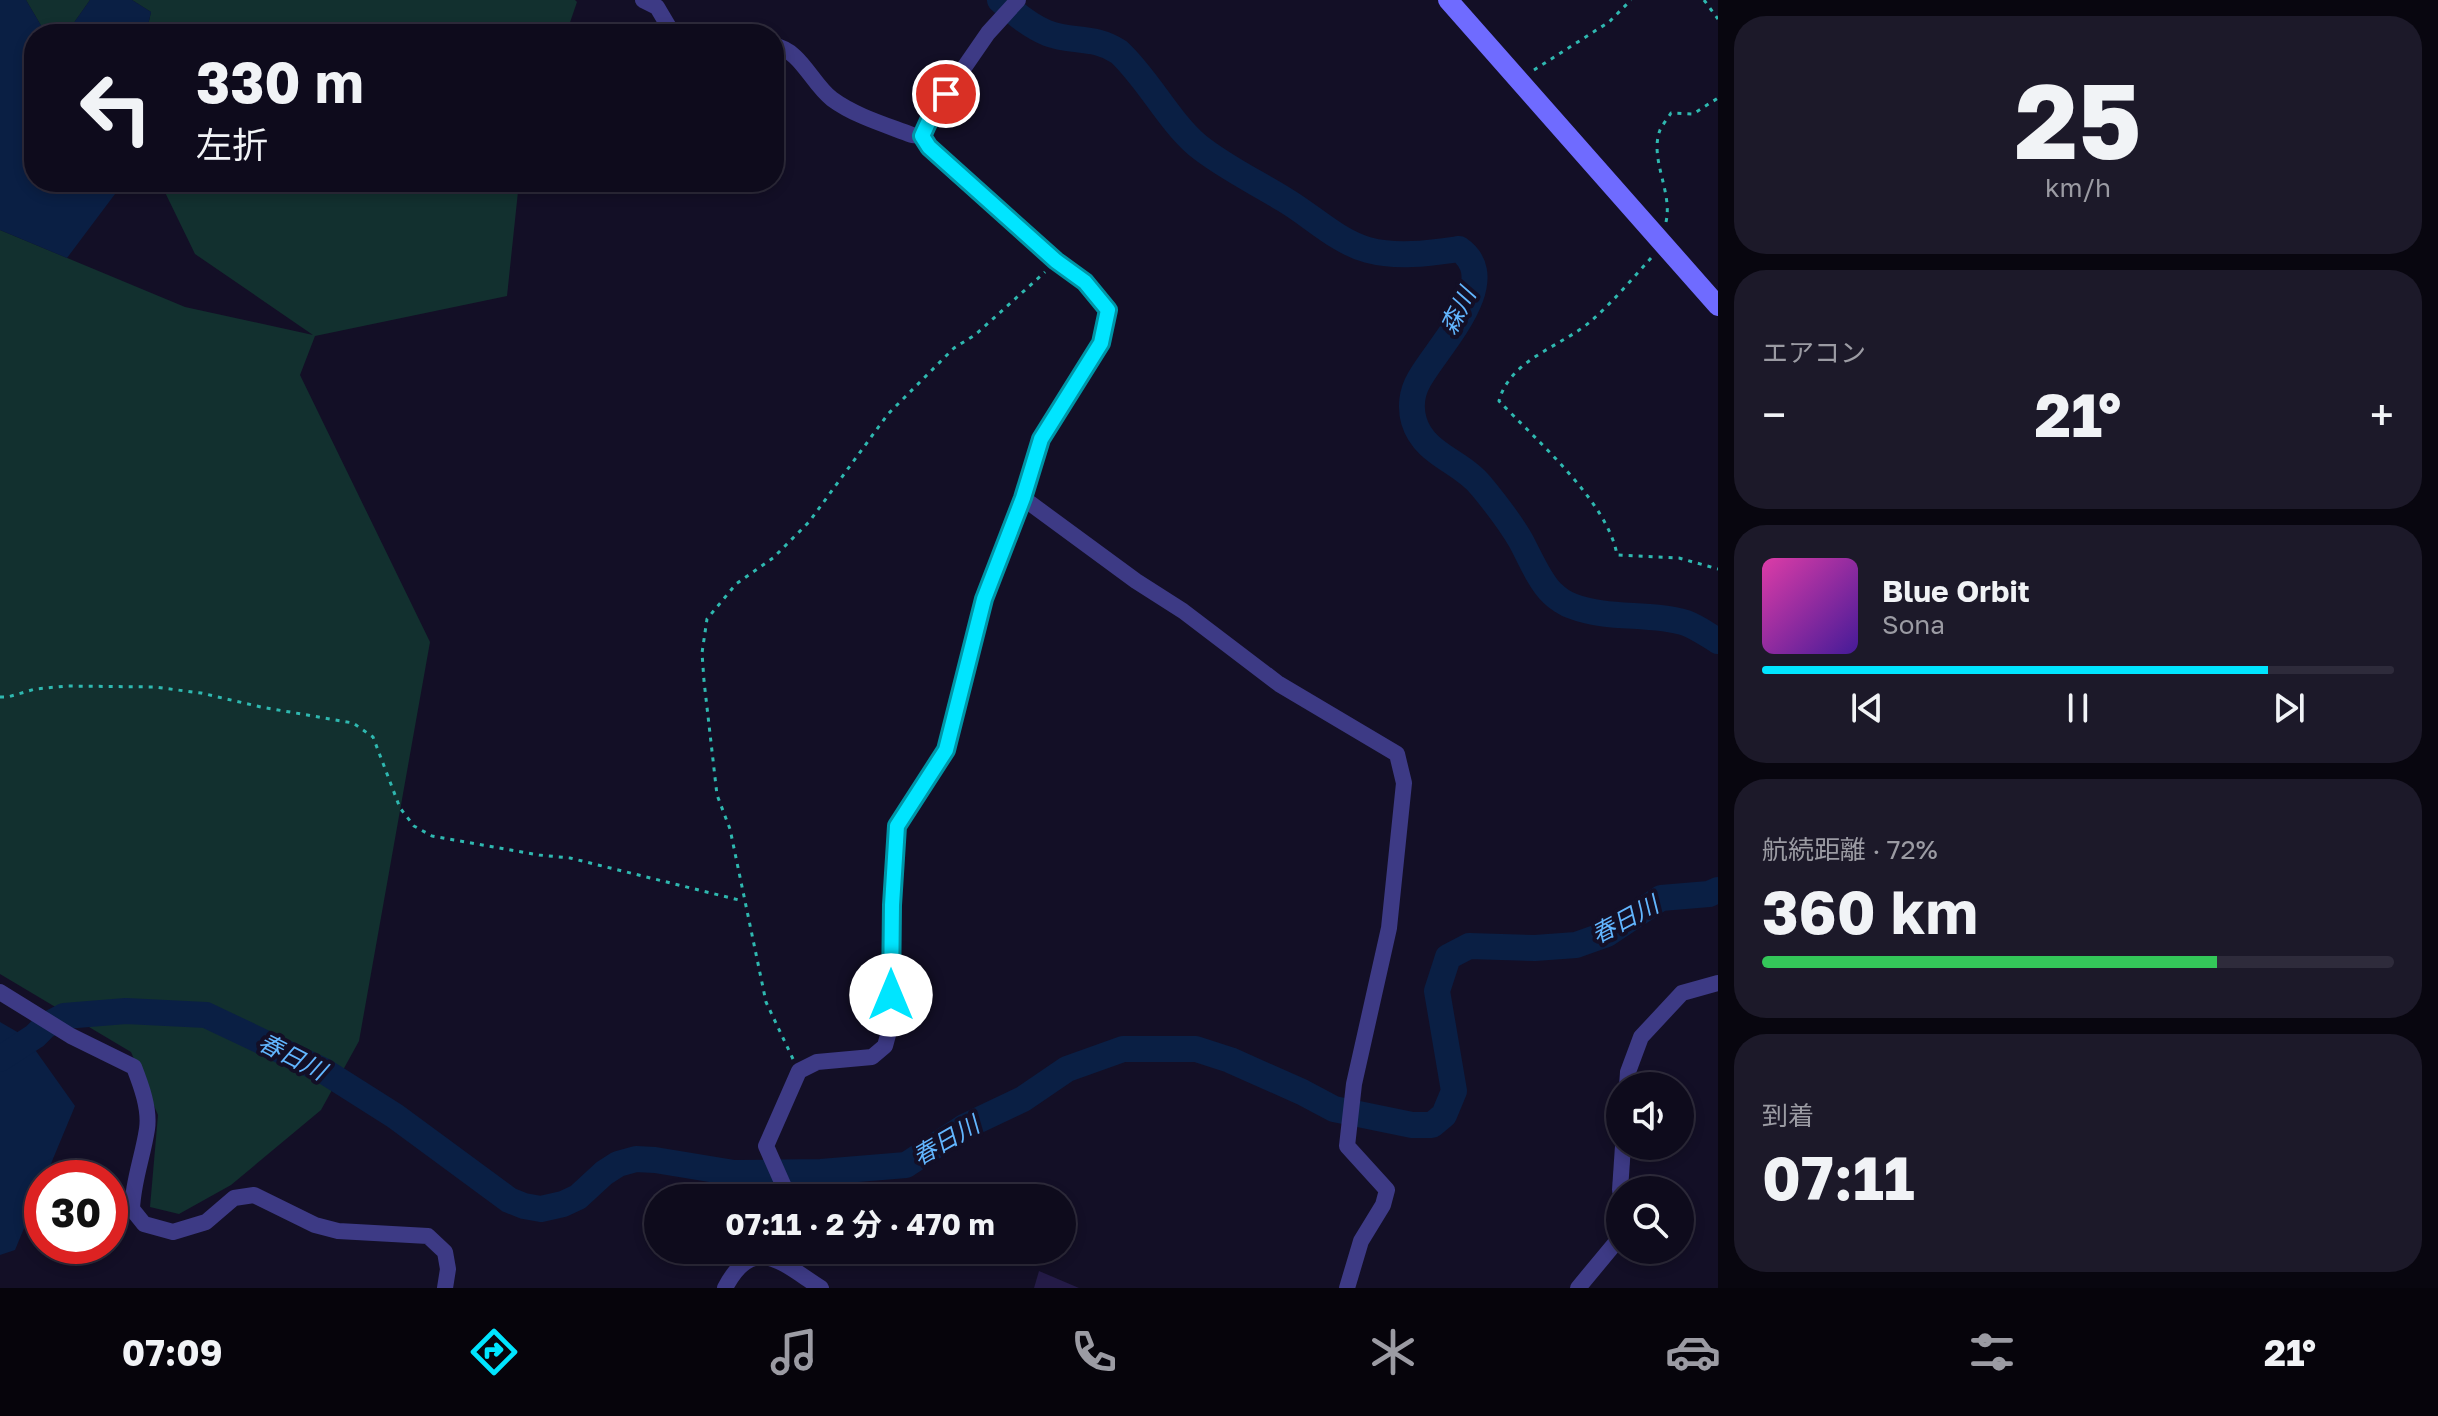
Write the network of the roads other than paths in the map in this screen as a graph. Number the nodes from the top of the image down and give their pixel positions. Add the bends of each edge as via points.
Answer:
1 (643, 0) edge
2 (1448, 0) edge
3 (1012, 6) edge
4 (667, 24) edge
5 (784, 48) edge
6 (922, 136) junction
7 (1718, 306) edge
8 (1023, 498) junction
9 (1718, 983) edge
10 (0, 992) edge
11 (1628, 1072) edge
12 (782, 1184) edge
13 (1606, 1254) edge
14 (744, 1264) edge
15 (787, 1264) edge
16 (445, 1288) edge
17 (725, 1288) edge
18 (821, 1288) edge
19 (1347, 1288) edge
20 (1578, 1288) edge

1 - 4 street via 657,7
2 - 7 street
3 - 6 street via 988,33
5 - 6 street via 833,100
6 - 8 street via 952,170 1085,282 1108,310 1101,343 1041,439
8 - 12 street via 984,599 946,750 897,826 891,1024 885,1046 872,1057 817,1062 799,1071 766,1146
8 - 19 street via 1279,684 1397,754 1404,783 1389,928 1347,1132 1347,1146 1387,1190 1361,1241
9 - 11 street via 1682,993 1641,1037
10 - 16 street via 134,1067 148,1125 132,1209 144,1224 173,1232 206,1222 234,1198 254,1195 338,1231 428,1236 445,1252
13 - 20 street
14 - 17 street
15 - 18 street

